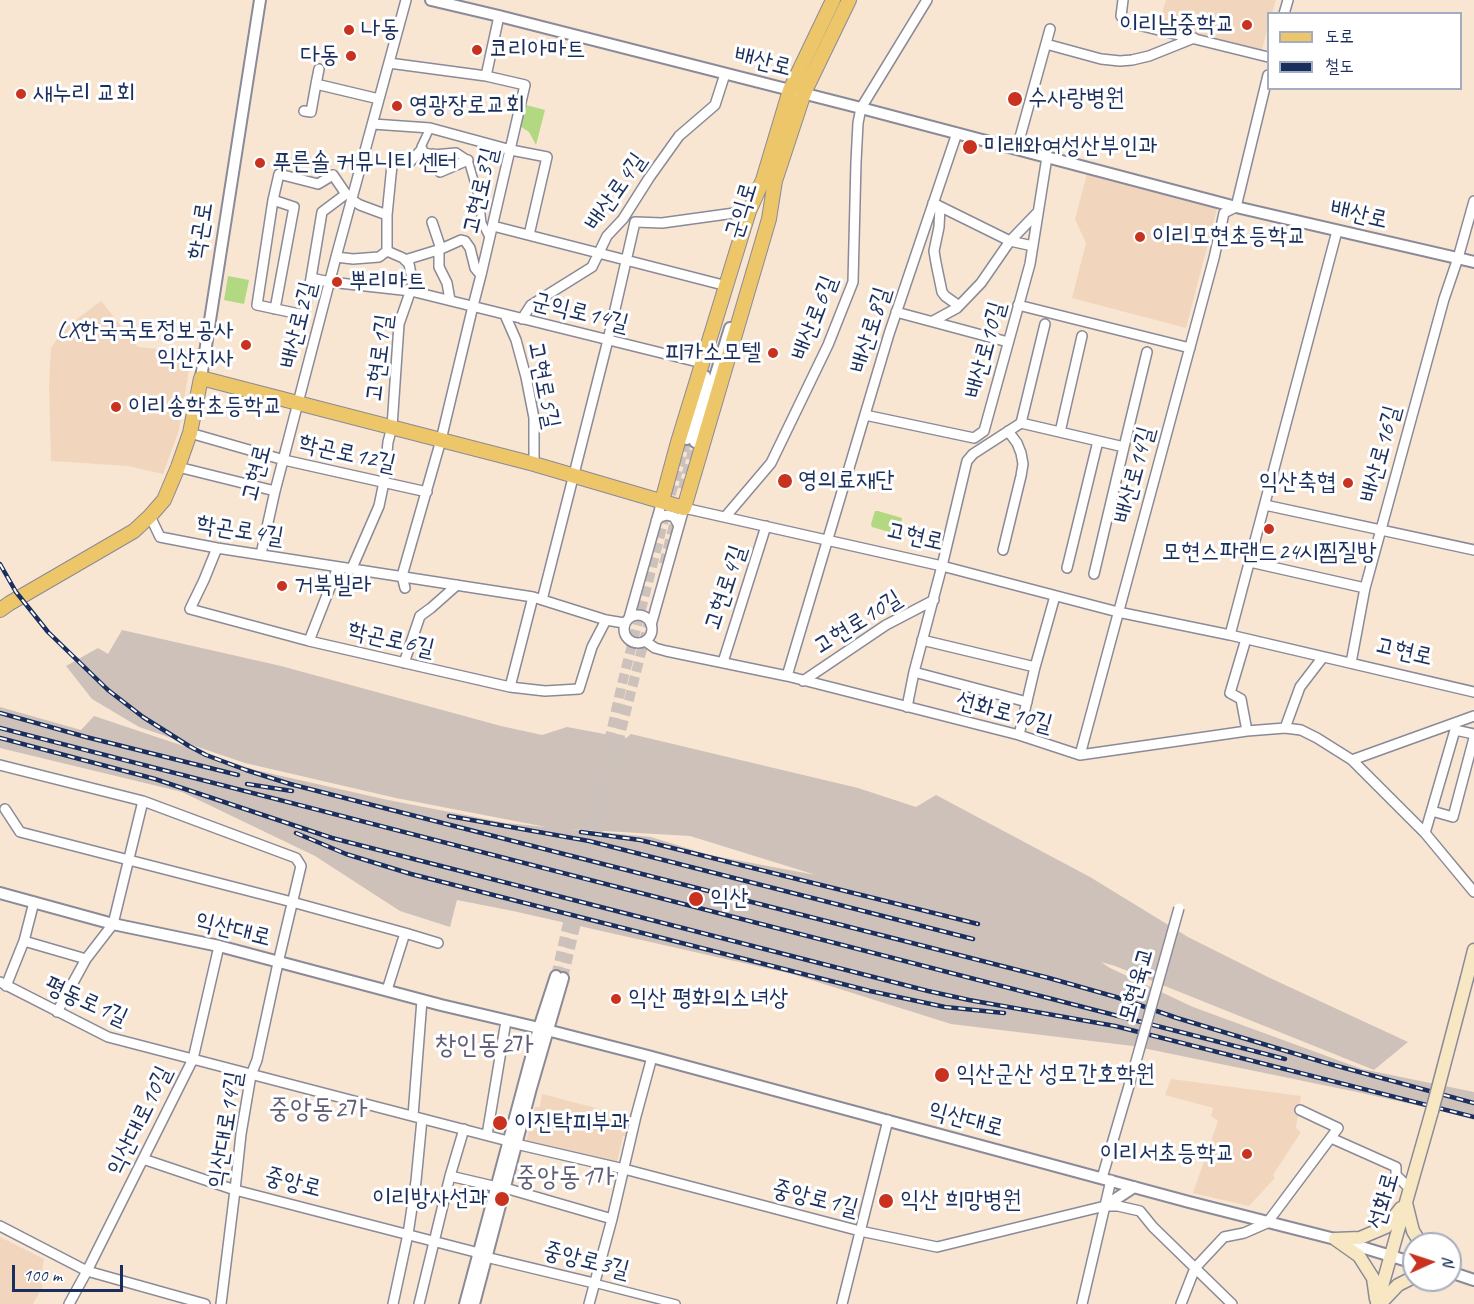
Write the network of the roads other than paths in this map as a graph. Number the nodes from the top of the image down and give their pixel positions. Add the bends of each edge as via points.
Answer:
1 (260, 0) edge
2 (406, 0) edge
3 (431, 0) edge
4 (833, 0) edge
5 (849, 0) edge
6 (927, 0) edge
7 (1123, 0) edge
8 (500, 16) junction
9 (1050, 29) dead end
10 (1194, 38) junction
11 (1046, 44) junction
12 (1267, 56) edge
13 (388, 63) junction
14 (319, 69) dead end
15 (725, 74) junction
16 (486, 76) junction
17 (1267, 83) edge
18 (316, 84) junction
19 (797, 92) junction
20 (379, 99) junction
21 (861, 108) junction
22 (304, 111) dead end
23 (373, 124) junction
24 (430, 128) junction
25 (957, 133) junction
26 (1017, 148) junction
27 (422, 149) junction
28 (511, 150) junction
29 (433, 154) junction
30 (1047, 157) junction
31 (468, 160) junction
32 (769, 181) junction
33 (273, 200) junction
34 (352, 200) junction
35 (1474, 201) edge
36 (937, 205) junction
37 (1236, 207) junction
38 (749, 211) junction
39 (1038, 212) junction
40 (387, 215) junction
41 (432, 222) dead end
42 (493, 226) junction
43 (1337, 231) junction
44 (529, 235) junction
45 (490, 239) junction
46 (1010, 241) junction
47 (1033, 246) junction
48 (439, 250) junction
49 (387, 251) junction
50 (598, 253) junction
51 (336, 257) junction
52 (1458, 258) junction
53 (626, 259) junction
54 (405, 260) junction
55 (1474, 262) edge
56 (482, 274) junction
57 (311, 278) junction
58 (330, 282) junction
59 (727, 286) junction
60 (411, 291) junction
61 (450, 300) junction
62 (1018, 305) junction
63 (473, 306) junction
64 (959, 306) junction
65 (275, 309) junction
66 (896, 312) junction
67 (505, 315) junction
68 (522, 319) junction
69 (933, 321) junction
70 (1045, 324) dead end
71 (1082, 336) dead end
72 (608, 340) junction
73 (1008, 342) junction
74 (1190, 348) junction
75 (1147, 352) dead end
76 (702, 363) junction
77 (201, 378) junction
78 (299, 403) junction
79 (865, 414) junction
80 (1021, 423) junction
81 (392, 427) junction
82 (1008, 431) junction
83 (1060, 432) junction
84 (190, 433) junction
85 (441, 440) junction
86 (1098, 441) junction
87 (690, 443) junction
88 (1124, 447) junction
89 (284, 460) junction
90 (534, 464) junction
91 (178, 467) junction
92 (574, 476) junction
93 (384, 482) junction
94 (275, 491) junction
95 (427, 492) junction
96 (662, 501) junction
97 (1265, 505) junction
98 (684, 508) junction
99 (150, 516) junction
100 (726, 516) junction
101 (656, 521) junction
102 (679, 526) junction
103 (766, 526) junction
104 (1381, 529) junction
105 (828, 540) junction
106 (217, 548) junction
107 (1003, 550) dead end
108 (1474, 550) edge
109 (261, 554) junction
110 (1250, 562) junction
111 (942, 566) junction
112 (338, 567) junction
113 (352, 568) junction
114 (1066, 568) dead end
115 (1094, 574) dead end
116 (402, 576) junction
117 (457, 585) junction
118 (405, 588) dead end
119 (1365, 588) junction
120 (1055, 596) junction
121 (538, 598) junction
122 (934, 600) junction
123 (0, 610) edge
124 (1118, 612) junction
125 (606, 620) junction
126 (627, 620) junction
127 (651, 625) junction
128 (1230, 635) junction
129 (1246, 639) junction
130 (922, 640) junction
131 (309, 641) junction
132 (645, 641) junction
133 (1323, 657) junction
134 (723, 662) junction
135 (404, 663) junction
136 (1351, 663) junction
137 (1035, 667) junction
138 (914, 672) junction
139 (787, 676) junction
140 (803, 681) junction
141 (510, 687) junction
142 (1474, 692) edge
143 (1028, 702) junction
144 (907, 707) junction
145 (1474, 716) edge
146 (1286, 728) junction
147 (1247, 730) junction
148 (1019, 735) junction
149 (1474, 736) edge
150 (1080, 755) junction
151 (1352, 760) junction
152 (0, 765) edge
153 (143, 801) junction
154 (5, 809) dead end
155 (1432, 811) junction
156 (1425, 833) junction
157 (129, 860) junction
158 (1474, 892) edge
159 (0, 893) edge
160 (34, 902) junction
161 (292, 902) junction
162 (1179, 908) dead end
163 (113, 924) junction
164 (405, 933) junction
165 (24, 941) junction
166 (438, 944) dead end
167 (219, 946) junction
168 (1474, 950) edge
169 (86, 959) junction
170 (278, 963) junction
171 (559, 977) tunnel mouth
172 (3, 984) edge
173 (387, 990) junction
174 (422, 1000) junction
175 (57, 1012) junction
176 (506, 1021) junction
177 (544, 1029) junction
178 (652, 1057) junction
179 (193, 1059) junction
180 (251, 1075) junction
181 (1300, 1110) dead end
182 (417, 1118) junction
183 (888, 1120) junction
184 (464, 1129) junction
185 (487, 1135) junction
186 (1331, 1138) junction
187 (512, 1142) junction
188 (143, 1159) junction
189 (624, 1169) junction
190 (450, 1176) junction
191 (1107, 1179) junction
192 (501, 1187) junction
193 (1134, 1187) junction
194 (1410, 1189) junction
195 (235, 1190) junction
196 (1406, 1203) junction
197 (1105, 1206) junction
198 (612, 1219) junction
199 (1267, 1223) junction
200 (0, 1226) edge
201 (860, 1231) junction
202 (1414, 1232) edge
203 (408, 1234) junction
204 (1335, 1239) junction
205 (435, 1242) junction
206 (482, 1255) junction
207 (1390, 1256) junction
208 (1402, 1260) edge
209 (1195, 1268) junction
210 (87, 1271) junction
211 (594, 1283) junction
212 (1402, 1283) edge
213 (69, 1304) edge
214 (205, 1304) edge
215 (221, 1304) edge
216 (393, 1304) edge
217 (419, 1304) edge
218 (465, 1304) edge
219 (474, 1304) edge
220 (589, 1304) edge
221 (676, 1304) edge
222 (843, 1304) edge
223 (1082, 1304) edge
224 (1181, 1304) edge
225 (1232, 1304) edge
226 (1378, 1304) edge

1 - 77 street, 학곤로
2 - 13 street, 배산로2길
3 - 8 street, 배산로
4 - 19 main road, 군익로
5 - 19 main road, 군익로
6 - 21 street
7 - 10 street via 1121,16 1126,22
8 - 15 street, 배산로
8 - 16 street
9 - 11 street
10 - 11 street via 1149,56 1120,61
10 - 12 street
11 - 26 street
13 - 16 street, 고현로3길
13 - 20 street, 배산로2길
14 - 18 street
15 - 19 street, 배산로
15 - 50 street, 배산로4길 via 715,105 679,136
16 - 28 street, 고현로3길 via 525,86
17 - 37 street
18 - 20 street
18 - 22 street via 311,112
19 - 21 street, 배산로
19 - 32 main road, 군익로
20 - 23 street, 배산로2길
21 - 25 street, 배산로
21 - 100 street, 배산로6길 via 853,282 828,345 771,463
23 - 24 street
23 - 34 street, 배산로2길
24 - 27 street
24 - 28 street
25 - 26 street, 배산로
25 - 36 street, 배산로8길
26 - 30 street, 배산로
27 - 29 street
27 - 40 street via 410,162 392,165
28 - 42 street, 고현로3길
28 - 44 street via 547,158
29 - 31 street via 456,152
29 - 31 street via 440,172
30 - 37 street, 배산로
30 - 39 street, 배산로10길
31 - 45 street via 482,223
32 - 38 main road
32 - 87 main road via 769,219
33 - 57 street via 279,174 318,184 333,175 346,194 322,212
33 - 65 street via 257,305
33 - 65 street via 294,207
34 - 40 street
34 - 51 street, 배산로2길
35 - 52 street, 배산로16길
36 - 46 street
36 - 64 street via 939,227 934,251 942,292
36 - 66 street, 배산로8길
37 - 43 street, 배산로
37 - 74 street, 배산로14길 via 1224,213
38 - 53 street, 군익로 via 662,223 635,222
38 - 59 main road
39 - 46 street
39 - 47 street, 배산로10길
40 - 49 street
41 - 48 street
42 - 44 street
42 - 45 street, 고현로3길
43 - 52 street, 배산로
43 - 97 street
44 - 50 street
45 - 56 street, 고현로3길
46 - 47 street
46 - 64 street via 981,284
47 - 62 street, 배산로10길
48 - 54 street
48 - 56 street via 465,241
48 - 61 street via 439,267
49 - 51 street, 배산로2길 via 380,257
49 - 54 street
50 - 53 street
50 - 68 street, 배산로4길 via 592,267 531,305
51 - 58 street, 배산로2길
52 - 55 street, 배산로
52 - 104 street, 배산로16길
53 - 59 street
53 - 72 street
54 - 60 street, 고현로1길 via 411,272
56 - 63 street, 고현로3길
57 - 58 street, 군익로14길
57 - 65 street via 304,315
58 - 60 street, 군익로14길
58 - 78 street, 배산로2길
59 - 76 main road
60 - 61 street, 군익로14길
60 - 81 street, 고현로1길 via 399,324
61 - 63 street, 군익로14길
62 - 73 street, 배산로10길
62 - 74 street
63 - 67 street, 군익로14길
63 - 85 street, 고현로3길
64 - 69 street
66 - 69 street
66 - 79 street, 배산로8길
67 - 68 street, 군익로14길
67 - 90 street, 고현로5길 via 516,340 534,417
68 - 72 street, 군익로14길
69 - 73 street
70 - 80 street
71 - 83 street
72 - 76 street, 군익로14길
72 - 92 street
73 - 79 street, 배산로10길 via 984,431 974,438
74 - 124 street, 배산로14길
75 - 88 street
76 - 87 main road
77 - 78 main road, 고현로
77 - 84 main road, 학곤로
78 - 81 main road, 고현로
78 - 89 street, 고현로
79 - 105 street, 배산로8길
80 - 82 street
80 - 83 street
81 - 85 main road, 고현로
81 - 93 street
82 - 107 street via 1017,443 1023,464
82 - 111 street via 967,461
83 - 86 street
84 - 89 street, 학곤로12길
84 - 91 main road, 학곤로
85 - 90 main road, 고현로
85 - 95 street
86 - 88 street
86 - 114 street
87 - 96 main road
87 - 98 main road
88 - 115 street
89 - 93 street, 학곤로12길
89 - 94 street, 고현로
90 - 92 main road, 고현로
91 - 94 street
91 - 99 main road, 학곤로 via 164,500
92 - 96 main road, 고현로
92 - 121 street
93 - 95 street, 학곤로12길
93 - 113 street via 379,506
94 - 109 street, 고현로
95 - 116 street
96 - 98 main road, 고현로
96 - 101 street
97 - 104 street
97 - 110 street
98 - 100 street, 고현로
98 - 102 street
99 - 106 street, 학곤로4길 via 160,537
99 - 123 main road, 학곤로 via 134,531
100 - 103 street, 고현로
101 - 102 street via 667,515 674,517
101 - 126 street
102 - 127 street
103 - 105 street, 고현로
103 - 134 street, 고현로4길
104 - 108 street
104 - 119 street, 배산로16길
105 - 111 street, 고현로
105 - 139 street, 배산로8길
106 - 109 street, 학곤로4길
106 - 131 street, 학곤로6길 via 190,609
109 - 112 street, 학곤로4길
110 - 119 street
110 - 128 street
111 - 120 street, 고현로
111 - 122 street
112 - 113 street, 학곤로4길
112 - 131 street
113 - 116 street, 학곤로4길
116 - 117 street, 학곤로4길
116 - 118 street
117 - 121 street, 학곤로4길
117 - 135 street via 420,616
119 - 136 street, 배산로16길
120 - 124 street, 고현로
120 - 137 street
121 - 125 street, 학곤로4길
121 - 141 street
122 - 130 street
122 - 140 street, 고현로10길 via 886,625
124 - 128 street, 고현로
124 - 150 street, 배산로14길
125 - 126 street, 학곤로4길
125 - 141 street, 학곤로6길 via 592,647 579,689 545,692
126 - 127 street via 642,615
126 - 132 street via 623,631 627,639
127 - 132 street via 651,634
128 - 129 street, 고현로
129 - 133 street, 고현로
129 - 147 street via 1230,693 1241,699
130 - 137 street
130 - 138 street
131 - 135 street, 학곤로6길
132 - 134 street, 선화로10길 via 654,648
133 - 136 street, 고현로
133 - 146 street via 1300,687
134 - 139 street, 선화로10길
135 - 141 street, 학곤로6길
136 - 142 street, 고현로
137 - 143 street
138 - 143 street
138 - 144 street
139 - 140 street, 선화로10길
140 - 144 street, 선화로10길
143 - 148 street
144 - 148 street, 선화로10길
145 - 151 street
146 - 147 street, 선화로10길
146 - 151 street, 선화로10길 via 1301,730
147 - 150 street, 선화로10길
148 - 150 street, 선화로10길
149 - 155 street via 1455,729
149 - 155 street via 1453,817
151 - 156 street, 선화로10길
152 - 153 street, 익산대로14길
153 - 157 street
153 - 161 street, 익산대로14길 via 296,858 300,866
154 - 157 street via 20,832
155 - 156 street
156 - 158 street, 선화로10길
157 - 161 street
157 - 163 street
159 - 160 street, 익산대로
160 - 163 street, 익산대로
160 - 165 street
161 - 164 street
161 - 170 street, 익산대로14길
162 - 191 street, 모현육교, bridge
163 - 167 street, 익산대로
163 - 169 street
164 - 166 street
164 - 173 street
165 - 169 street
165 - 172 street
167 - 170 street, 익산대로
167 - 179 street, 익산대로10길
168 - 194 main road, 선화로, bridge
169 - 175 street
170 - 173 street, 익산대로
170 - 180 street, 익산대로14길
171 - 177 street
172 - 175 street, 평동로1길
173 - 174 street, 익산대로
174 - 176 street, 익산대로
174 - 182 street
175 - 179 street, 평동로1길 via 108,1037
176 - 177 street, 익산대로
176 - 185 street
177 - 178 street, 익산대로
177 - 187 street
178 - 183 street, 익산대로
178 - 189 street
179 - 180 street
179 - 188 street, 익산대로10길
180 - 182 street
180 - 195 street, 익산대로14길
181 - 186 street via 1338,1128
182 - 184 street
182 - 203 street via 416,1181
183 - 191 street, 익산대로
183 - 201 street
184 - 185 street
184 - 190 street
185 - 187 street
186 - 194 street via 1396,1167 1396,1175
186 - 199 street
187 - 189 street, 중앙로1길
187 - 192 street
188 - 195 street, 중앙로
188 - 210 street, 익산대로10길
189 - 198 street
189 - 201 street, 중앙로1길
190 - 192 street
190 - 205 street
191 - 193 street, 익산대로
191 - 197 street, 모현육교
192 - 198 street
192 - 206 street
193 - 197 street
193 - 199 street, 익산대로
194 - 196 main road, 선화로
195 - 203 street, 중앙로
195 - 215 street, 익산대로14길
196 - 202 main road
196 - 204 main road via 1386,1227 1360,1238
196 - 207 main road, 선화로
197 - 201 street, 중앙로1길 via 937,1247
197 - 209 street via 1140,1211
197 - 223 street, 모현육교
198 - 211 street
199 - 204 street, 익산대로
199 - 209 street via 1224,1237
200 - 210 street
201 - 222 street
203 - 205 street, 중앙로
203 - 216 street
204 - 207 street, 익산대로
204 - 226 main road via 1359,1256 1373,1278
205 - 206 street, 중앙로
205 - 217 street
206 - 211 street, 중앙로3길
206 - 218 street
206 - 219 street
207 - 208 street, 익산대로
207 - 226 main road, 선화로
209 - 224 street
209 - 225 street
210 - 213 street, 익산대로10길
210 - 214 street
211 - 220 street
211 - 221 street, 중앙로3길
212 - 226 main road

